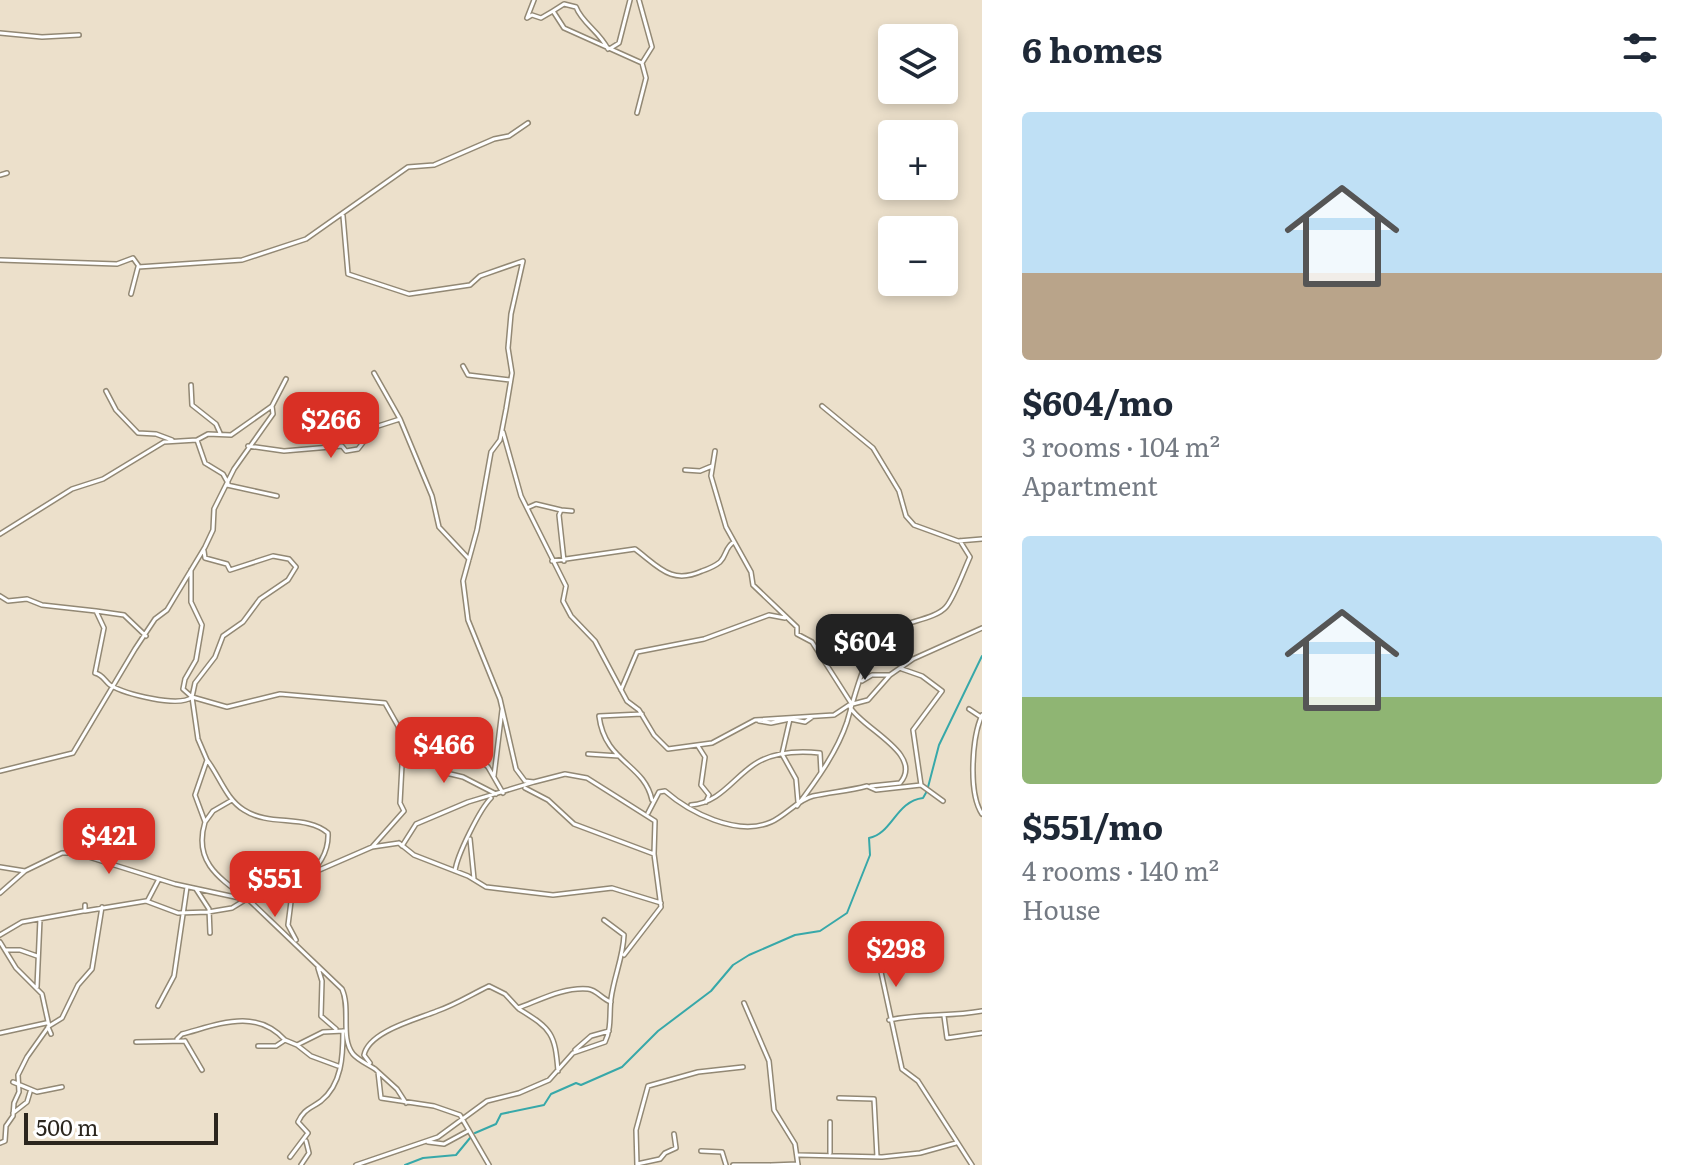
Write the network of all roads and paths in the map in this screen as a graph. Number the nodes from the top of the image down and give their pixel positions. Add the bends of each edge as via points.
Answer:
1 (534, 0) edge
2 (630, 0) edge
3 (639, 0) edge
4 (553, 11) junction
5 (0, 33) edge
6 (79, 35) dead end
7 (610, 48) junction
8 (642, 63) junction
9 (637, 113) dead end
10 (528, 123) dead end
11 (7, 173) dead end
12 (0, 175) edge
13 (343, 216) junction
14 (0, 260) edge
15 (138, 267) junction
16 (131, 294) dead end
17 (463, 366) dead end
18 (374, 373) dead end
19 (286, 379) dead end
20 (510, 380) junction
21 (191, 385) dead end
22 (106, 391) dead end
23 (272, 406) junction
24 (822, 406) dead end
25 (400, 419) junction
26 (502, 428) junction
27 (220, 433) junction
28 (172, 440) junction
29 (197, 440) junction
30 (248, 446) junction
31 (715, 451) dead end
32 (712, 466) junction
33 (685, 470) dead end
34 (227, 484) junction
35 (277, 496) dead end
36 (526, 509) junction
37 (561, 510) junction
38 (572, 511) dead end
39 (0, 534) edge
40 (982, 539) edge
41 (960, 541) junction
42 (734, 542) junction
43 (203, 550) junction
44 (469, 559) junction
45 (552, 561) junction
46 (564, 561) junction
47 (191, 568) junction
48 (0, 596) edge
49 (96, 611) junction
50 (788, 618) junction
51 (982, 628) edge
52 (146, 636) junction
53 (902, 669) junction
54 (890, 675) junction
55 (862, 681) junction
56 (114, 687) junction
57 (621, 690) junction
58 (192, 697) junction
59 (850, 704) junction
60 (502, 708) junction
61 (969, 709) dead end
62 (642, 714) junction
63 (814, 715) junction
64 (982, 716) edge
65 (790, 719) junction
66 (754, 720) junction
67 (403, 746) junction
68 (416, 746) junction
69 (698, 746) junction
70 (588, 754) dead end
71 (782, 754) junction
72 (619, 756) junction
73 (207, 760) junction
74 (0, 771) edge
75 (821, 772) junction
76 (494, 776) junction
77 (534, 782) junction
78 (921, 785) junction
79 (867, 786) junction
80 (525, 788) junction
81 (503, 793) junction
82 (495, 795) junction
83 (233, 800) junction
84 (943, 801) dead end
85 (706, 802) junction
86 (653, 804) junction
87 (687, 806) junction
88 (797, 806) junction
89 (648, 813) junction
90 (982, 814) edge
91 (205, 822) junction
92 (470, 835) junction
93 (399, 843) junction
94 (372, 847) junction
95 (654, 854) junction
96 (0, 867) edge
97 (25, 871) junction
98 (455, 871) junction
99 (310, 875) junction
100 (159, 879) junction
101 (474, 880) junction
102 (293, 886) junction
103 (187, 887) junction
104 (196, 889) junction
105 (0, 893) edge
106 (247, 900) junction
107 (146, 901) junction
108 (661, 903) junction
109 (85, 905) dead end
110 (102, 907) junction
111 (85, 911) junction
112 (208, 912) junction
113 (184, 913) junction
114 (39, 919) junction
115 (604, 920) dead end
116 (210, 933) dead end
117 (0, 935) edge
118 (0, 942) edge
119 (299, 946) junction
120 (6, 950) junction
121 (623, 955) junction
122 (37, 956) junction
123 (878, 958) dead end
124 (316, 965) junction
125 (37, 987) junction
126 (611, 1002) junction
127 (744, 1003) dead end
128 (158, 1006) dead end
129 (518, 1008) junction
130 (982, 1011) edge
131 (944, 1016) junction
132 (889, 1020) junction
133 (48, 1025) junction
134 (336, 1029) junction
135 (610, 1031) junction
136 (345, 1032) junction
137 (0, 1033) edge
138 (982, 1033) edge
139 (51, 1034) dead end
140 (178, 1037) junction
141 (285, 1040) junction
142 (136, 1042) dead end
143 (297, 1045) junction
144 (258, 1046) dead end
145 (573, 1053) junction
146 (338, 1066) junction
147 (743, 1067) dead end
148 (202, 1070) dead end
149 (377, 1071) junction
150 (558, 1071) junction
151 (13, 1082) dead end
152 (19, 1086) junction
153 (62, 1087) dead end
154 (30, 1090) junction
155 (839, 1098) dead end
156 (406, 1103) junction
157 (13, 1113) junction
158 (462, 1120) junction
159 (830, 1122) dead end
160 (468, 1131) junction
161 (674, 1134) dead end
162 (306, 1137) junction
163 (427, 1142) junction
164 (0, 1143) edge
165 (956, 1143) junction
166 (701, 1151) dead end
167 (830, 1153) junction
168 (799, 1155) junction
169 (290, 1157) dead end
170 (877, 1157) junction
171 (637, 1164) edge
172 (798, 1164) edge
173 (301, 1165) edge
174 (356, 1165) edge
175 (489, 1165) edge
176 (726, 1165) edge
177 (733, 1165) edge
178 (771, 1165) edge
179 (972, 1165) edge

1 - 4 street via 527,18
2 - 7 street via 619,43
3 - 8 street via 652,47
4 - 7 street via 564,28
4 - 7 street via 564,4 576,7
5 - 6 street
7 - 8 street
8 - 9 street via 646,78
10 - 13 street via 520,131 434,165 408,167
11 - 12 street
13 - 15 street via 306,239 242,260
13 - 20 street via 348,274 404,293 470,285 523,260 511,314
14 - 15 street via 117,264 133,258
15 - 16 street
17 - 20 street via 468,375
18 - 25 street
19 - 23 street
20 - 26 street
21 - 27 street via 192,405
22 - 28 street via 138,433
23 - 27 street via 231,435
23 - 30 street via 273,414
24 - 41 street via 873,448 914,525
25 - 30 street via 375,427 358,449 263,451
25 - 44 street via 439,527
26 - 36 street
26 - 44 street via 491,452
27 - 29 street
28 - 29 street
28 - 39 street via 103,479 72,489
29 - 34 street via 205,463 223,474
30 - 34 street
31 - 32 street
32 - 33 street
32 - 42 street
34 - 35 street
34 - 43 street
36 - 37 street via 536,504
36 - 45 street
37 - 38 street
37 - 46 street
40 - 41 street
41 - 55 street via 970,557 946,607 881,636
42 - 46 street via 720,562 691,576 661,573 635,549
42 - 50 street via 753,585
43 - 47 street
43 - 58 street via 205,558 227,564 230,570 273,556 289,559 296,567 223,636
44 - 60 street via 464,603
45 - 46 street
45 - 57 street via 566,586 563,601 571,616 595,641
47 - 52 street
47 - 58 street via 191,602 202,625 196,660 183,689
48 - 49 street
49 - 52 street via 124,615
49 - 56 street via 104,628 95,673
50 - 57 street via 769,615 704,639 637,652
50 - 59 street via 797,634 812,642
51 - 53 street
52 - 56 street
53 - 54 street
53 - 78 street via 942,691 913,730
54 - 55 street
54 - 59 street via 868,700
55 - 59 street
56 - 58 street via 177,704
56 - 74 street via 73,753
57 - 62 street
58 - 67 street via 227,707 280,694 385,703
58 - 73 street
59 - 63 street via 834,715
59 - 75 street
59 - 79 street via 856,717 907,766 900,783
60 - 76 street
60 - 77 street via 516,769 525,781
61 - 64 street
62 - 69 street via 668,749
62 - 72 street via 599,716 602,737
63 - 65 street via 805,722
63 - 66 street
64 - 90 street via 973,764 976,806
65 - 66 street
65 - 71 street
66 - 69 street
67 - 68 street
67 - 94 street via 404,811
68 - 76 street via 429,729 444,731 466,740
68 - 82 street via 431,752 442,772
69 - 85 street via 705,757 701,785 709,795
70 - 72 street
71 - 75 street via 820,753
71 - 85 street via 758,762
71 - 88 street via 796,779
72 - 86 street via 647,782
73 - 83 street
73 - 91 street via 195,795
75 - 88 street
76 - 81 street
77 - 80 street
77 - 89 street via 565,774 587,778
78 - 79 street via 876,790
78 - 84 street
79 - 88 street via 810,796
80 - 81 street
80 - 95 street via 574,824
81 - 82 street
82 - 92 street via 482,806
82 - 93 street via 416,824 408,840
83 - 91 street
83 - 99 street via 264,820 313,824 324,830 325,858
85 - 87 street
86 - 87 street via 665,791
86 - 89 street
87 - 88 street via 724,825 742,826 770,822
89 - 95 street via 655,821
91 - 106 street via 200,833 205,863
92 - 98 street
92 - 101 street
93 - 94 street
93 - 98 street via 414,855
94 - 99 street
95 - 108 street
96 - 97 street
97 - 100 street via 62,853 76,853
97 - 105 street
98 - 101 street
99 - 102 street
100 - 103 street
100 - 107 street
101 - 108 street via 509,892 553,895 612,888
102 - 106 street
102 - 119 street via 288,925
103 - 104 street
103 - 113 street
104 - 106 street
104 - 112 street
106 - 112 street
106 - 119 street
107 - 110 street
107 - 113 street
108 - 121 street
109 - 111 street
110 - 111 street
110 - 133 street via 92,969 62,1018
111 - 114 street
112 - 113 street
112 - 116 street
113 - 128 street via 174,976
114 - 117 street via 16,924
114 - 122 street
115 - 121 street via 624,935
118 - 120 street
119 - 124 street
120 - 122 street
120 - 125 street
121 - 126 street
122 - 125 street
123 - 132 street
124 - 134 street via 322,981 321,1016
124 - 136 street via 346,997
125 - 133 street
126 - 129 street via 591,989 557,993
126 - 135 street
127 - 168 street via 769,1061 774,1110
129 - 149 street via 489,986 415,1016 366,1046 364,1055
129 - 150 street via 542,1024 557,1046
130 - 131 street
131 - 132 street via 920,1013
131 - 138 street via 947,1038
132 - 165 street via 902,1069 918,1081
133 - 137 street
133 - 139 street
133 - 152 street via 18,1075
134 - 136 street
134 - 143 street
135 - 145 street via 586,1039
135 - 145 street via 599,1046
136 - 146 street
136 - 149 street via 353,1054
140 - 141 street via 245,1019
140 - 142 street
140 - 148 street
141 - 143 street
141 - 144 street
143 - 146 street
145 - 150 street
146 - 162 street via 335,1084 300,1118
147 - 171 street via 648,1086 636,1130
149 - 156 street
149 - 156 street via 381,1098
150 - 158 street via 519,1093 487,1101
151 - 152 street
152 - 154 street
152 - 157 street
153 - 154 street
154 - 157 street via 27,1102
155 - 170 street via 874,1099
156 - 158 street via 447,1109
157 - 164 street
158 - 160 street
158 - 163 street
159 - 167 street
160 - 163 street via 444,1144
160 - 175 street
161 - 171 street via 676,1148 660,1159
162 - 169 street
162 - 173 street via 309,1153
163 - 174 street
165 - 170 street
165 - 179 street
166 - 176 street via 722,1152
167 - 168 street
167 - 170 street
168 - 172 street
172 - 178 street
177 - 178 street

